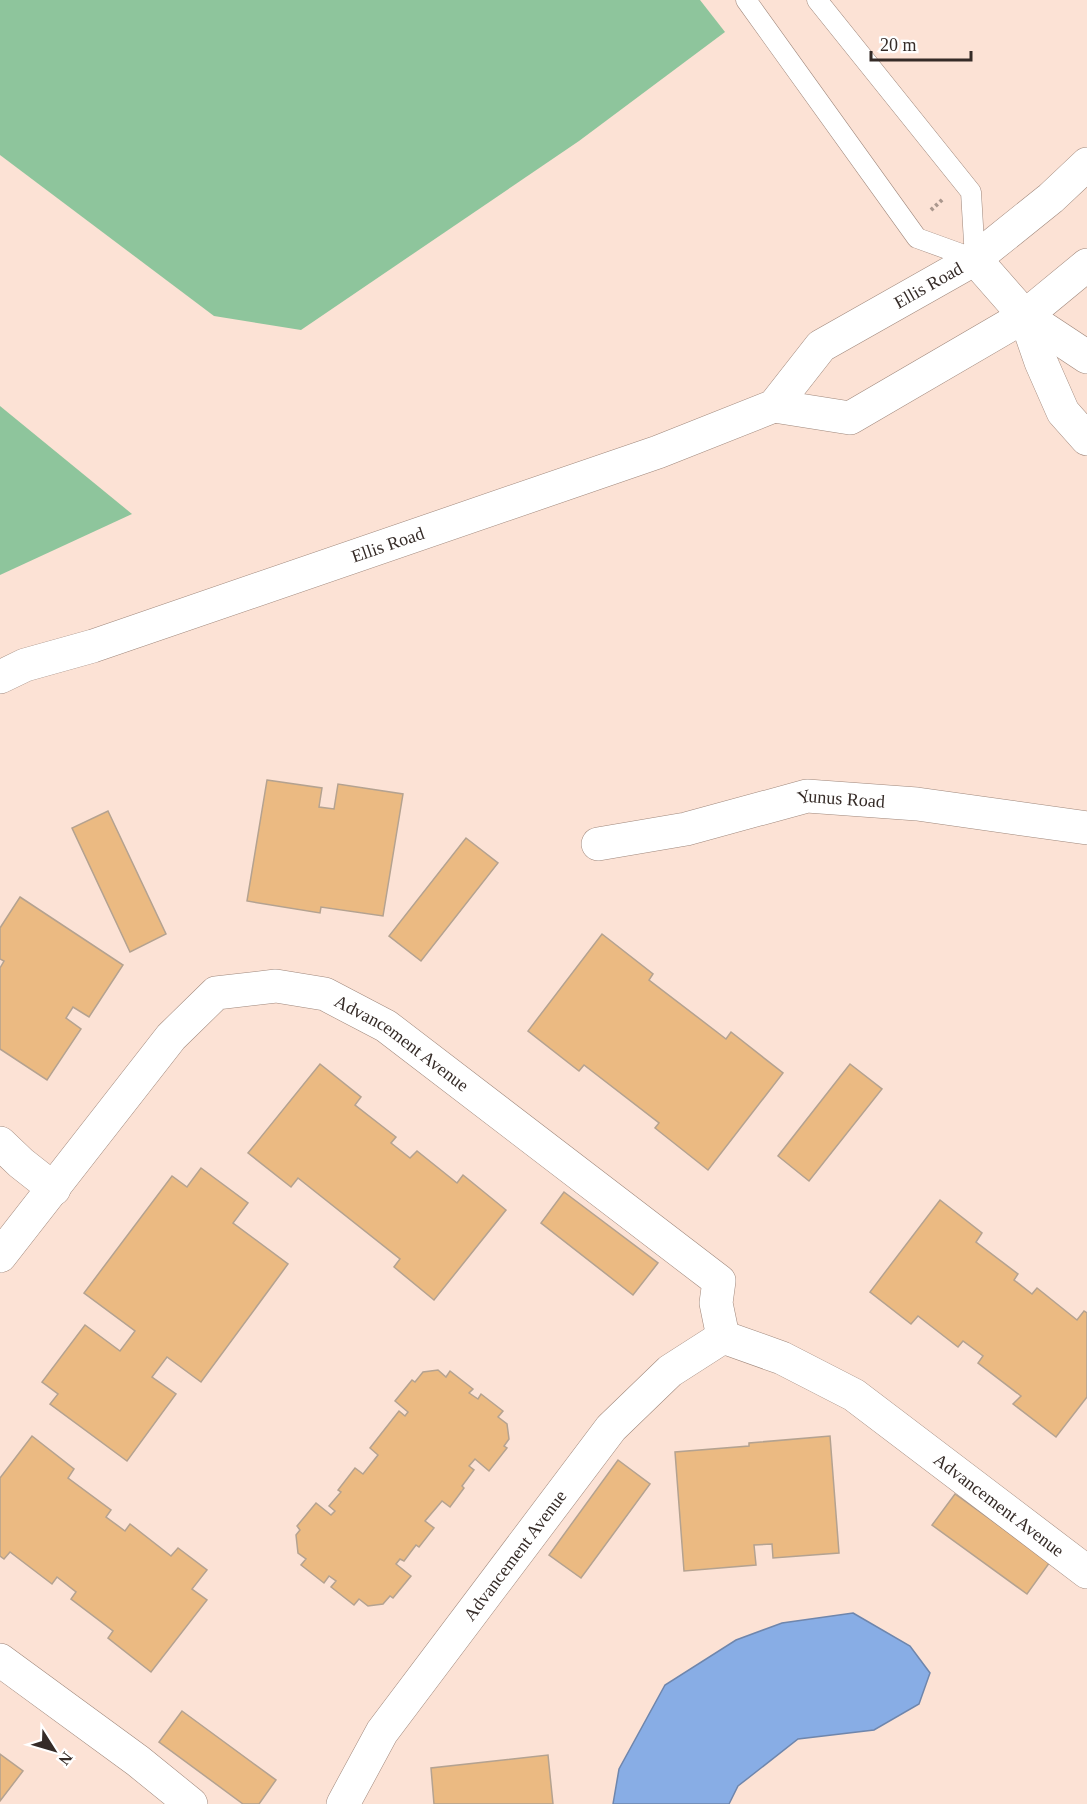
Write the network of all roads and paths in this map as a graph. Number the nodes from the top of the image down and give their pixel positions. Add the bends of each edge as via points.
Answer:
1 (746, 0) edge
2 (817, 0) edge
3 (1087, 164) edge
4 (945, 197) dead end
5 (931, 210) dead end
6 (975, 259) junction
7 (1087, 265) edge
8 (1025, 316) junction
9 (1087, 357) edge
10 (774, 406) junction
11 (1087, 438) edge
12 (0, 677) edge
13 (1087, 828) edge
14 (598, 844) dead end
15 (0, 1143) edge
16 (54, 1189) junction
17 (0, 1256) edge
18 (723, 1337) junction
19 (1087, 1572) edge
20 (0, 1660) edge
21 (191, 1804) edge
22 (343, 1804) edge

1 - 6 lane via 917,238
2 - 6 lane via 970,192
3 - 6 street, Ellis Road
4 - 5 path
6 - 8 street
6 - 10 street, Ellis Road via 821,346
7 - 8 street
8 - 9 street
8 - 10 street via 850,418
8 - 11 street via 1063,412
10 - 12 street, Ellis Road via 658,452 93,646 25,664
13 - 14 street, Yunus Road via 917,804 807,796 686,829
15 - 16 street
16 - 17 street, Advancement Avenue
16 - 18 street, Advancement Avenue via 171,1036 216,993 276,986 325,994 387,1026 719,1281 716,1303
18 - 19 street, Advancement Avenue via 782,1358 854,1395
18 - 22 street, Advancement Avenue via 670,1371 611,1428 382,1732
20 - 21 street

